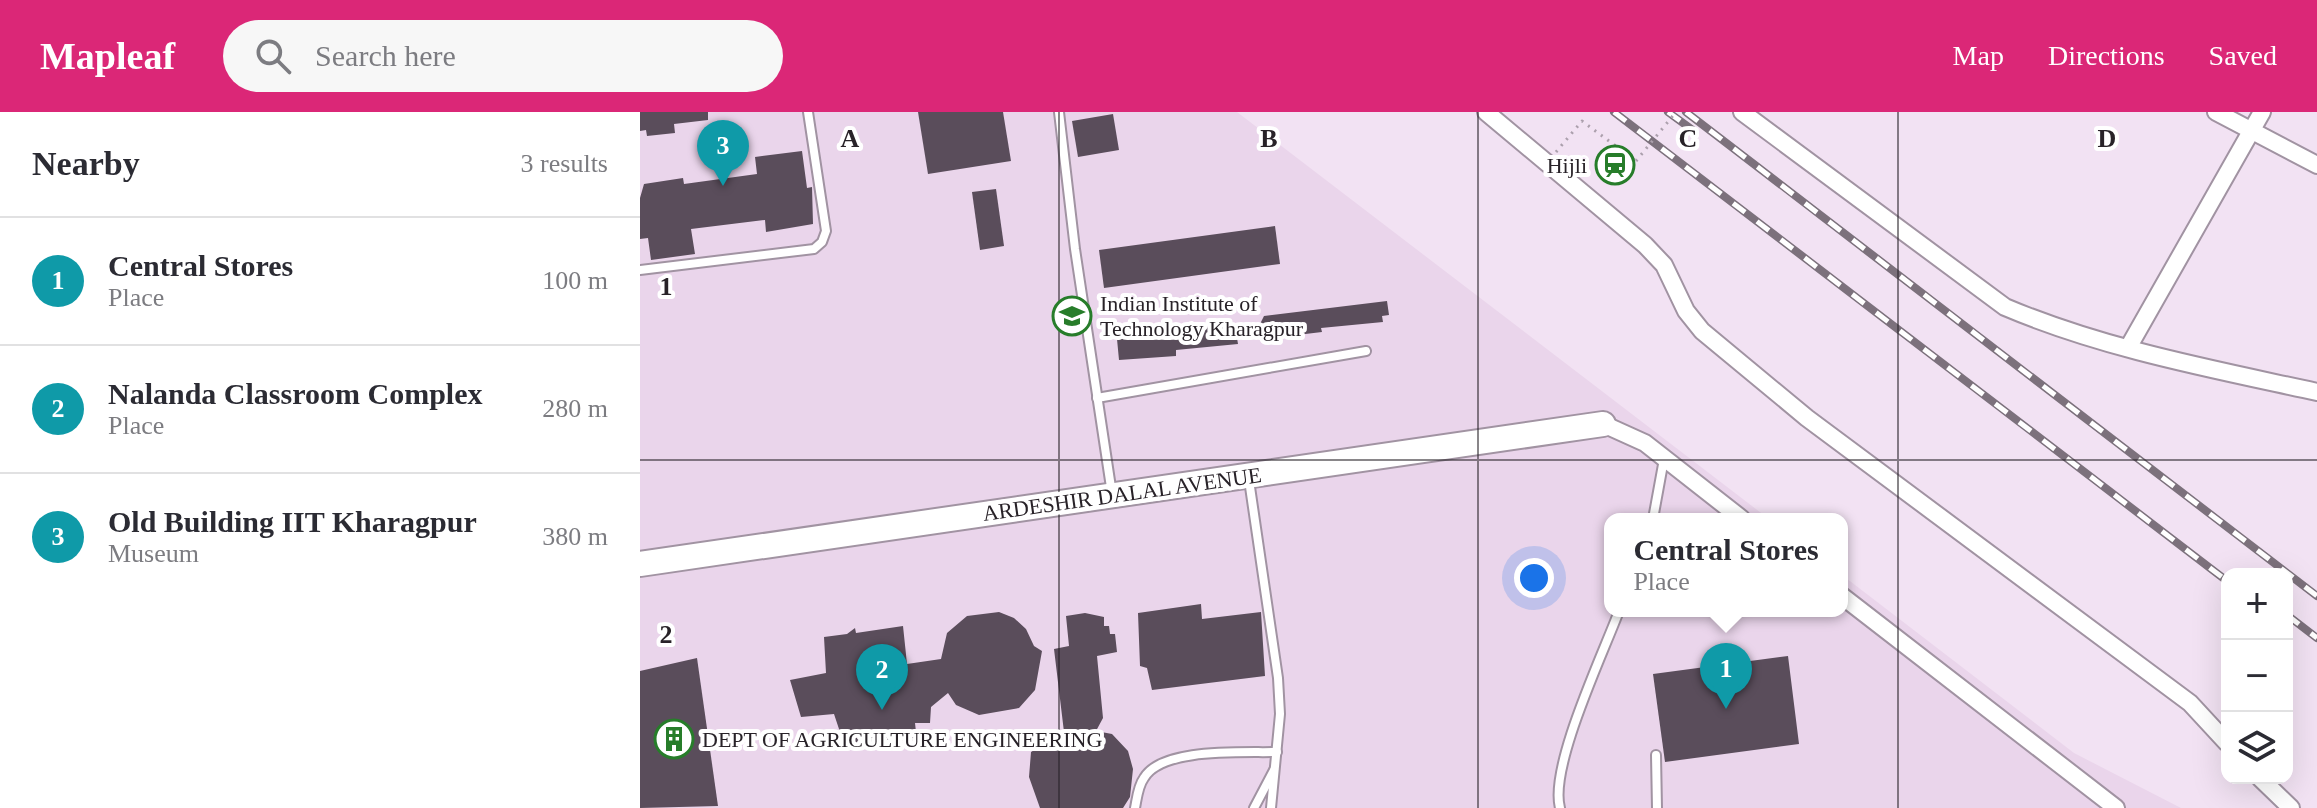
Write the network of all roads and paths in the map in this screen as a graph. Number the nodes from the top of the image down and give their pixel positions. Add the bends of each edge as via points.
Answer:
1 (808, 112) edge
2 (1059, 112) edge
3 (1486, 112) edge
4 (1676, 112) edge
5 (1742, 112) edge
6 (2216, 112) edge
7 (2262, 112) edge
8 (2250, 132) junction
9 (1545, 164) junction
10 (2317, 165) edge
11 (640, 270) edge
12 (2128, 348) junction
13 (1366, 351) dead end
14 (2317, 392) edge
15 (1097, 398) junction
16 (1603, 424) joint
17 (1664, 458) junction
18 (1248, 475) junction
19 (1112, 495) junction
20 (1654, 513) edge
21 (1734, 513) edge
22 (640, 564) edge
23 (1848, 601) edge
24 (1617, 617) edge
25 (2221, 737) edge
26 (1277, 752) junction
27 (1656, 755) dead end
28 (1275, 769) junction
29 (2266, 784) edge
30 (1135, 808) edge
31 (1254, 808) edge
32 (1271, 808) edge
33 (1560, 808) edge
34 (1657, 808) edge
35 (2116, 808) edge
36 (2291, 808) edge

1 - 11 lane via 826,231 822,242 814,249
2 - 15 lane
3 - 9 street
4 - 9 path, bridge via 1636,161 1582,121
5 - 12 street via 2005,307 2054,328
6 - 8 street
7 - 8 street
8 - 10 street
8 - 12 street
9 - 25 street via 1664,265 1702,331 1807,418 2190,703
12 - 14 street
13 - 15 lane
15 - 19 lane
16 - 17 street
16 - 18 street, ARDESHIR DALAL AVENUE
17 - 20 lane
17 - 21 street
18 - 19 street, ARDESHIR DALAL AVENUE
18 - 26 lane via 1278,678
19 - 22 street, ARDESHIR DALAL AVENUE
23 - 35 street
24 - 33 lane via 1565,756 1558,782
26 - 28 lane
26 - 30 lane via 1184,756 1163,762 1144,777
27 - 34 lane
28 - 31 lane
28 - 32 lane
29 - 36 street

